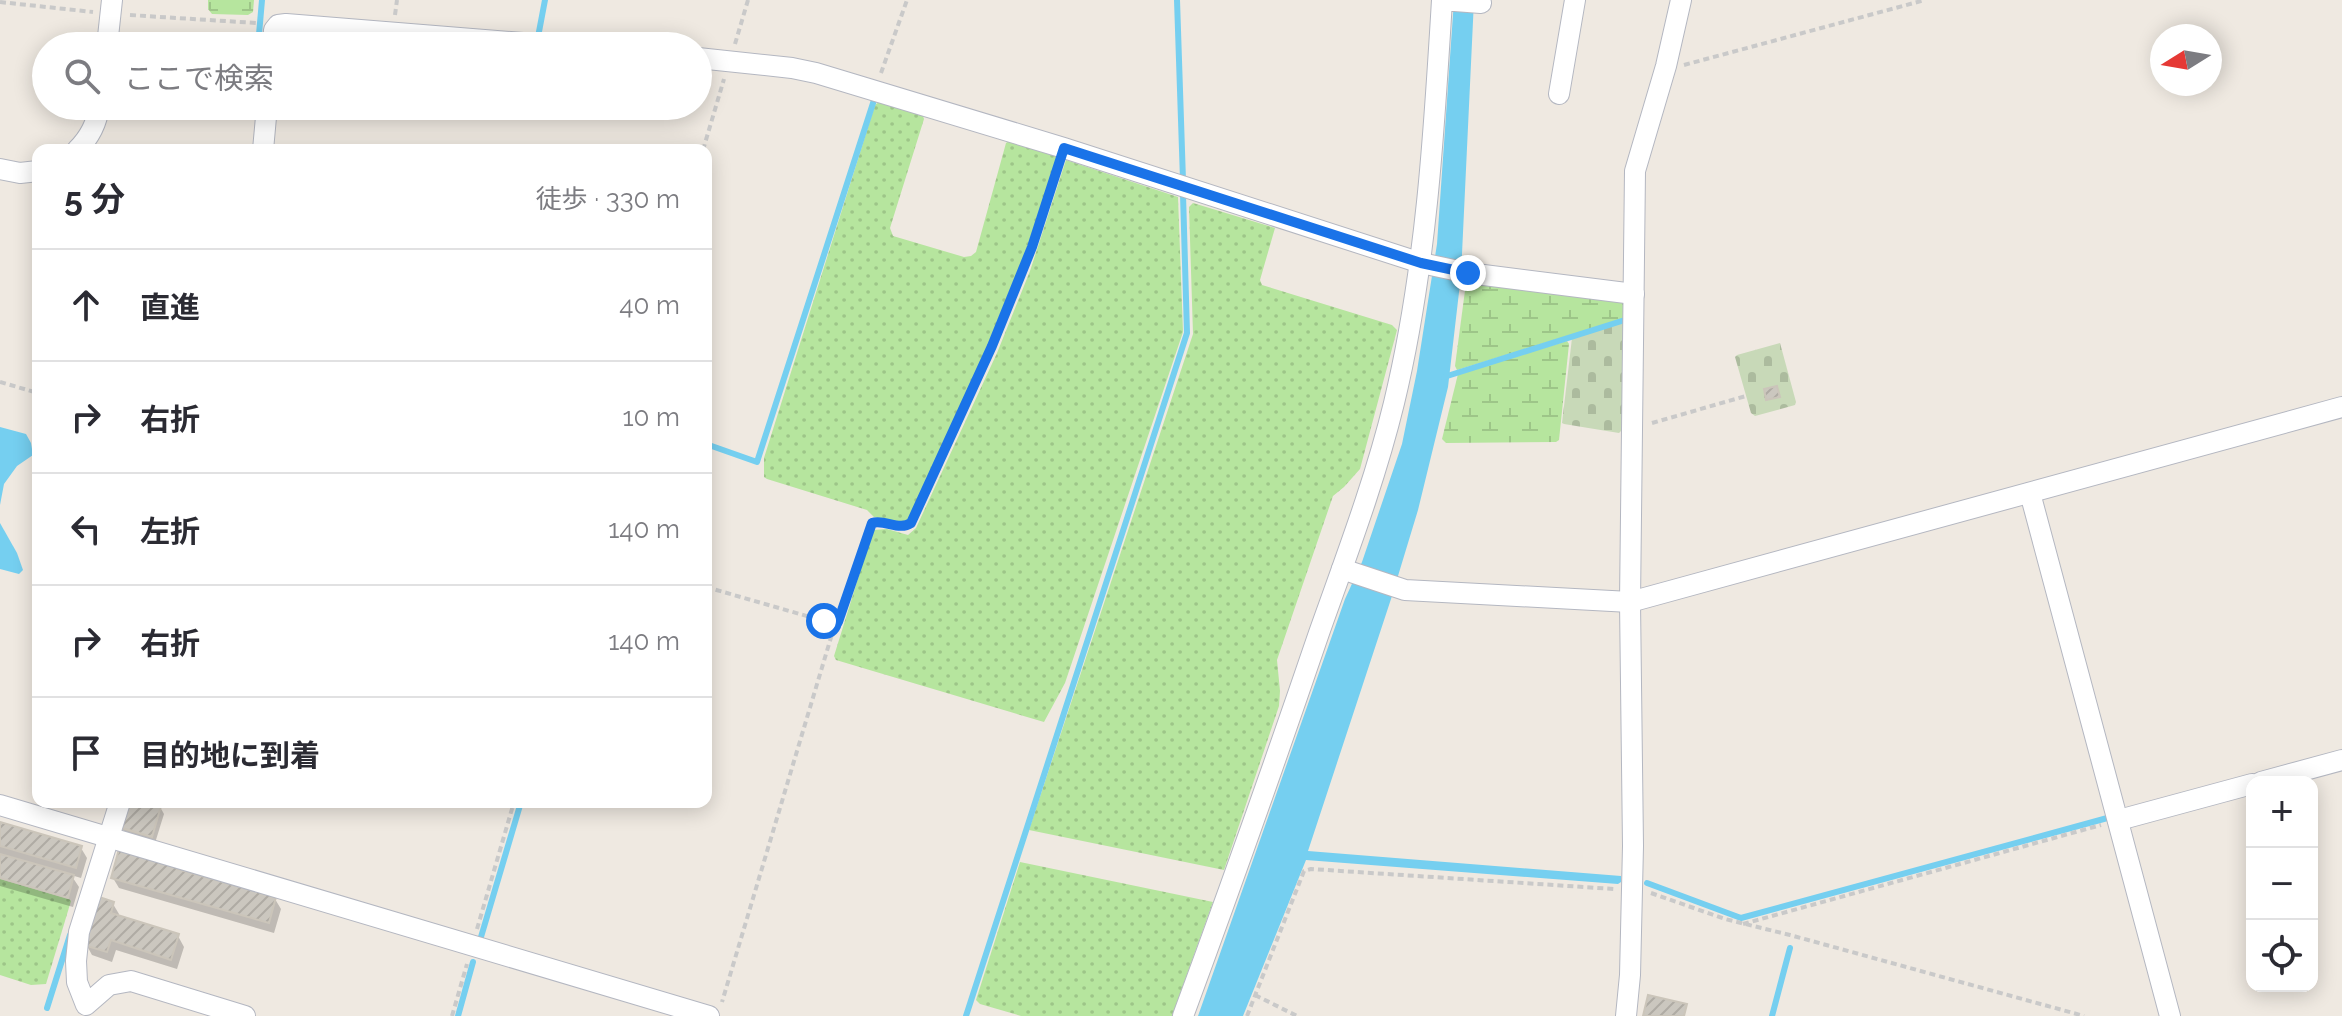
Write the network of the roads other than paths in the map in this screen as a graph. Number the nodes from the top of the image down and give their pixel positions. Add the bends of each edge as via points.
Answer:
1 (1442, 0) edge
2 (1575, 0) edge
3 (1681, 0) edge
4 (1451, 1) edge
5 (1478, 3) dead end
6 (111, 7) edge
7 (108, 32) edge
8 (274, 32) edge
9 (386, 32) edge
10 (712, 59) edge
11 (1559, 94) dead end
12 (97, 120) edge
13 (266, 120) edge
14 (84, 144) edge
15 (264, 144) edge
16 (0, 169) edge
17 (32, 172) edge
18 (1425, 264) junction
19 (1634, 294) junction
20 (2342, 407) edge
21 (2030, 493) junction
22 (1346, 570) junction
23 (1630, 602) junction
24 (2342, 760) edge
25 (2283, 776) edge
26 (2246, 785) edge
27 (0, 805) edge
28 (118, 808) edge
29 (2118, 817) junction
30 (109, 836) junction
31 (79, 1010) edge
32 (245, 1016) edge
33 (709, 1016) edge
34 (1183, 1016) edge
35 (1626, 1016) edge
36 (2170, 1016) edge

1 - 4 street
1 - 18 street
2 - 11 street
3 - 19 street via 1635,171
4 - 5 street
6 - 7 street
8 - 9 street via 286,24
10 - 18 street via 816,73
12 - 14 street
13 - 15 street
16 - 17 street
18 - 19 street
18 - 22 street via 1394,403
19 - 23 street
20 - 21 street
21 - 23 street
21 - 29 street
22 - 23 street via 1405,590
22 - 34 street
23 - 35 street via 1633,846 1626,888
24 - 25 street
26 - 29 street
27 - 30 street
28 - 30 street
29 - 36 street
30 - 31 street via 79,932
30 - 33 street
31 - 32 street via 109,985 131,981

